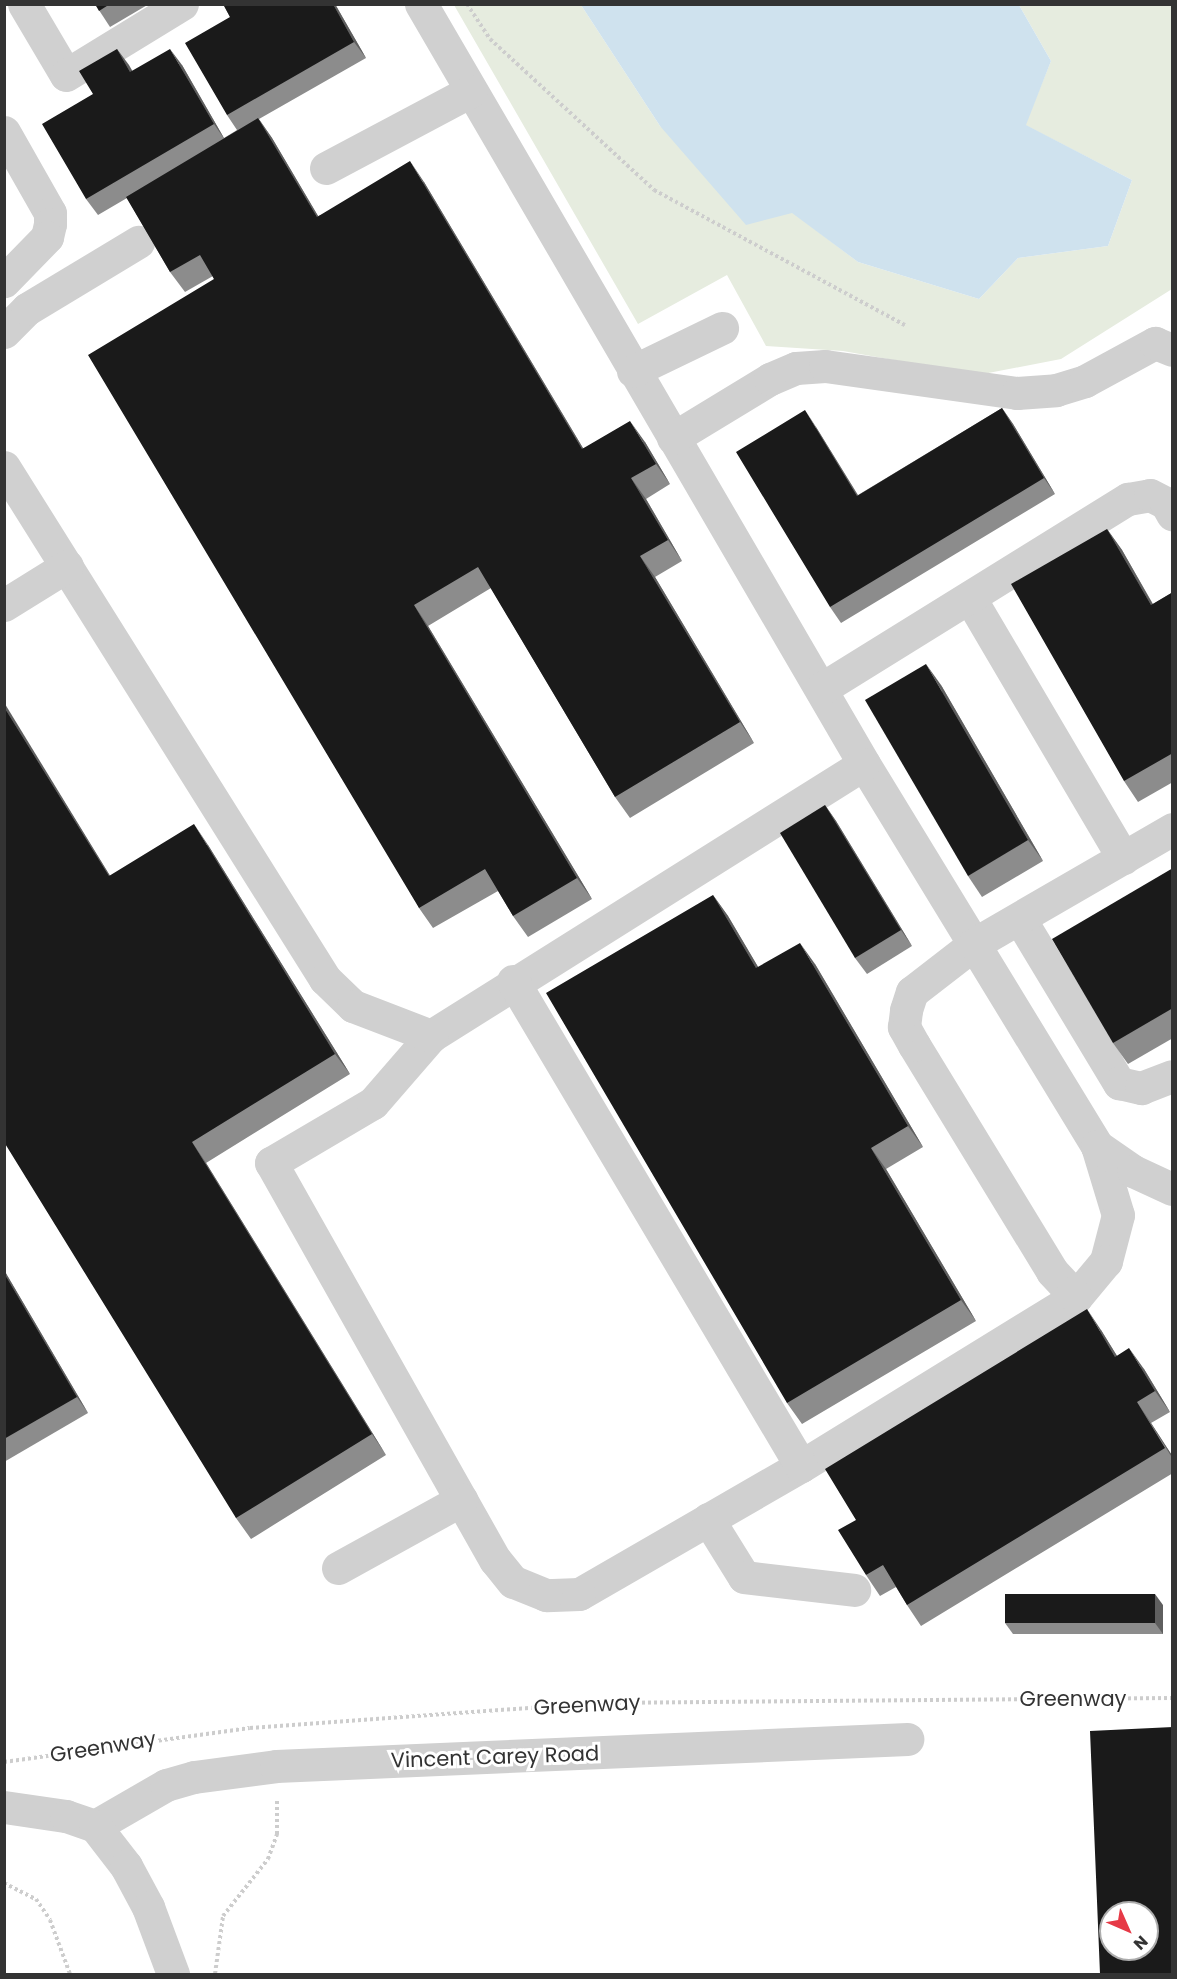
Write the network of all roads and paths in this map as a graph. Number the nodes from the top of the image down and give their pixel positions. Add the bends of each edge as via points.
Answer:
1 (24, 4) edge
2 (182, 4) edge
3 (421, 4) edge
4 (466, 4) edge
5 (471, 91) junction
6 (4, 132) edge
7 (326, 168) dead end
8 (138, 242) edge
9 (4, 280) edge
10 (905, 325) dead end
11 (722, 328) dead end
12 (4, 332) edge
13 (1173, 350) edge
14 (633, 371) junction
15 (673, 438) junction
16 (4, 467) edge
17 (1173, 514) edge
18 (67, 566) junction
19 (970, 598) junction
20 (4, 605) edge
21 (821, 689) junction
22 (864, 764) junction
23 (1173, 829) edge
24 (1123, 858) junction
25 (1020, 919) junction
26 (974, 944) junction
27 (513, 981) junction
28 (431, 1036) junction
29 (1173, 1076) edge
30 (1097, 1146) junction
31 (1173, 1189) edge
32 (1076, 1297) junction
33 (801, 1466) junction
34 (461, 1500) junction
35 (708, 1519) junction
36 (338, 1568) dead end
37 (854, 1590) dead end
38 (1173, 1698) edge
39 (907, 1739) dead end
40 (4, 1762) edge
41 (276, 1766) junction
42 (4, 1807) edge
43 (95, 1826) junction
44 (4, 1883) edge
45 (70, 1974) edge
46 (173, 1974) edge
47 (215, 1974) edge

1 - 2 street via 66,75
3 - 5 street
4 - 10 path via 490,39 654,190
5 - 7 street
5 - 14 street
6 - 9 street via 50,213 47,237
8 - 12 street via 27,309
11 - 14 street
13 - 15 street via 1155,343 1085,381 1056,390 1017,393 825,366 796,368 770,379
14 - 15 street
15 - 21 street
16 - 18 street
17 - 19 street via 1166,503 1150,495 1128,499
18 - 20 street
18 - 28 street via 325,979 353,1006
19 - 21 street
19 - 24 street
21 - 22 street
22 - 26 street
22 - 27 street
23 - 24 street
24 - 25 street
25 - 26 street
25 - 29 street via 1119,1083 1141,1088
26 - 30 street
26 - 32 street via 912,992 904,1027 1052,1271
27 - 28 street
27 - 33 street
28 - 34 street via 373,1103 271,1163
30 - 31 street via 1133,1171
30 - 32 street via 1118,1215 1106,1261
32 - 33 street
33 - 35 street
34 - 35 street via 495,1560 513,1582 546,1595 579,1593
34 - 36 street
35 - 37 street via 744,1577
38 - 40 path, Greenway via 600,1703 250,1728
39 - 41 street, Vincent Carey Road
41 - 43 street, Vincent Carey Road via 194,1777 166,1785
41 - 47 path via 277,1834 268,1859 223,1916
42 - 43 street via 66,1816
43 - 46 street via 126,1866 148,1907
44 - 45 path via 36,1899

